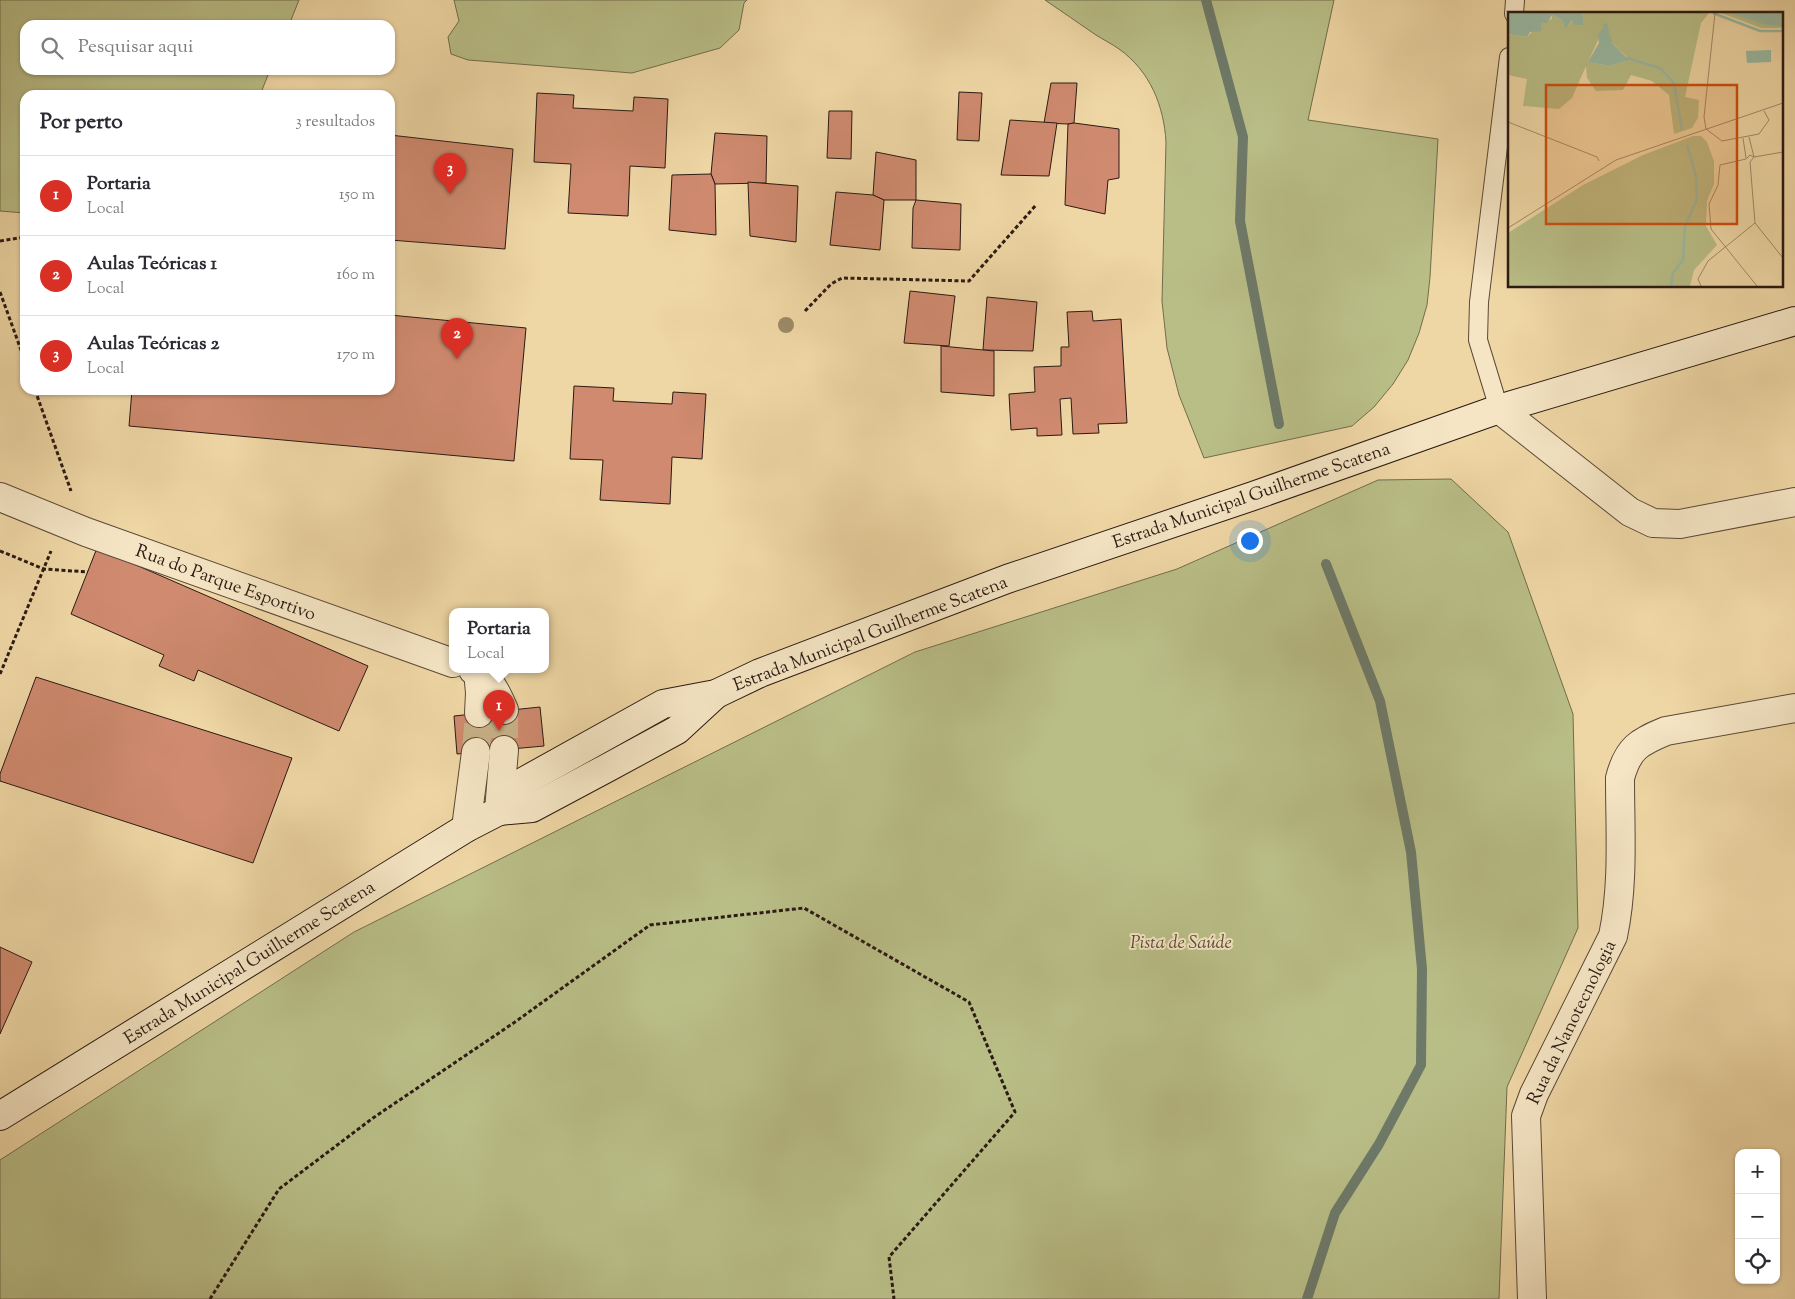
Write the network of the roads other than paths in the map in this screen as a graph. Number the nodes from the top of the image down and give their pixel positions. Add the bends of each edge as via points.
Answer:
1 (1508, 66) edge
2 (1795, 321) edge
3 (1499, 409) junction
4 (0, 497) edge
5 (1795, 502) edge
6 (449, 661) edge
7 (470, 673) edge
8 (1795, 708) edge
9 (492, 712) tunnel mouth
10 (504, 750) tunnel mouth
11 (476, 752) tunnel mouth
12 (499, 811) junction
13 (466, 828) junction
14 (0, 1116) edge
15 (1532, 1299) edge

1 - 3 lane via 1478,340
2 - 3 main road, Estrada Municipal Guilherme Scatena
3 - 5 main road via 1630,512 1653,523 1680,524
3 - 12 main road, Estrada Municipal Guilherme Scatena via 1007,579 760,673 716,694 677,730 608,768 532,808
4 - 6 main road, Rua do Parque Esportivo via 74,527
7 - 9 main road, Rua do Parque Esportivo
8 - 15 main road, Rua da Nanotecnologia via 1666,731 1632,749 1624,762 1620,778 1621,889 1613,936 1526,1116
10 - 12 main road
11 - 13 main road
12 - 13 main road, Estrada Municipal Guilherme Scatena
13 - 14 main road, Estrada Municipal Guilherme Scatena

